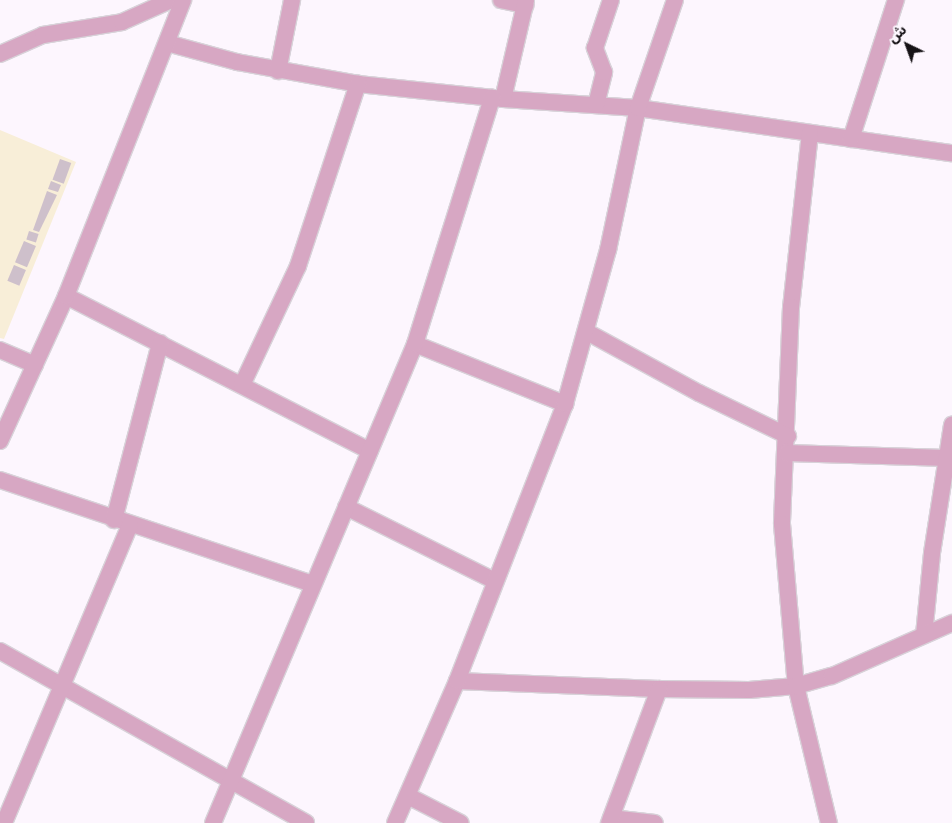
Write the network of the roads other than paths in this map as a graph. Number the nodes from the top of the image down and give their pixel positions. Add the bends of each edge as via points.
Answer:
1 (171, 0) edge
2 (183, 0) edge
3 (292, 0) edge
4 (501, 0) edge
5 (611, 0) edge
6 (674, 0) edge
7 (896, 0) edge
8 (526, 2) edge
9 (167, 43) junction
10 (0, 54) edge
11 (278, 71) junction
12 (358, 84) junction
13 (498, 99) junction
14 (596, 105) junction
15 (638, 108) junction
16 (810, 134) junction
17 (851, 139) junction
18 (952, 153) edge
19 (66, 296) junction
20 (587, 332) junction
21 (160, 343) junction
22 (415, 344) junction
23 (0, 350) edge
24 (35, 366) junction
25 (242, 385) junction
26 (565, 404) junction
27 (952, 425) edge
28 (788, 436) junction
29 (0, 441) edge
30 (370, 451) junction
31 (786, 453) junction
32 (947, 458) junction
33 (0, 480) edge
34 (346, 507) junction
35 (114, 520) junction
36 (130, 525) junction
37 (496, 581) junction
38 (312, 584) junction
39 (952, 623) edge
40 (924, 636) junction
41 (0, 651) edge
42 (456, 680) junction
43 (796, 686) junction
44 (62, 687) junction
45 (659, 689) junction
46 (231, 782) junction
47 (408, 796) junction
48 (610, 821) edge
49 (4, 823) edge
50 (213, 823) edge
51 (306, 823) edge
52 (395, 823) edge
53 (461, 823) edge
54 (655, 823) edge
55 (829, 823) edge

1 - 10 street via 122,22 43,35
2 - 9 street
3 - 11 street
4 - 8 street
5 - 14 street via 596,48 604,72
6 - 15 street
7 - 17 street
8 - 13 street
9 - 11 street
9 - 19 street
11 - 12 street
12 - 13 street
12 - 25 street via 298,266
13 - 14 street
13 - 22 street
14 - 15 street
15 - 16 street
15 - 20 street
16 - 17 street
16 - 28 street via 791,307
17 - 18 street
19 - 21 street
19 - 24 street
20 - 26 street
20 - 28 street via 699,393
21 - 25 street
21 - 35 street
22 - 26 street
22 - 30 street
23 - 24 street
24 - 29 street
25 - 30 street
26 - 37 street
27 - 32 street
28 - 31 street
30 - 34 street
31 - 32 street
31 - 43 street via 782,524
32 - 40 street via 932,553
33 - 35 street
34 - 37 street
34 - 38 street
35 - 36 street
36 - 38 street
36 - 44 street
37 - 42 street
38 - 46 street
39 - 40 street
40 - 43 street via 832,676
41 - 44 street
42 - 45 street
42 - 47 street
43 - 45 street via 749,690
43 - 55 street
44 - 46 street
44 - 49 street
45 - 48 street
46 - 50 street
46 - 51 street
47 - 52 street
47 - 53 street
48 - 54 street

